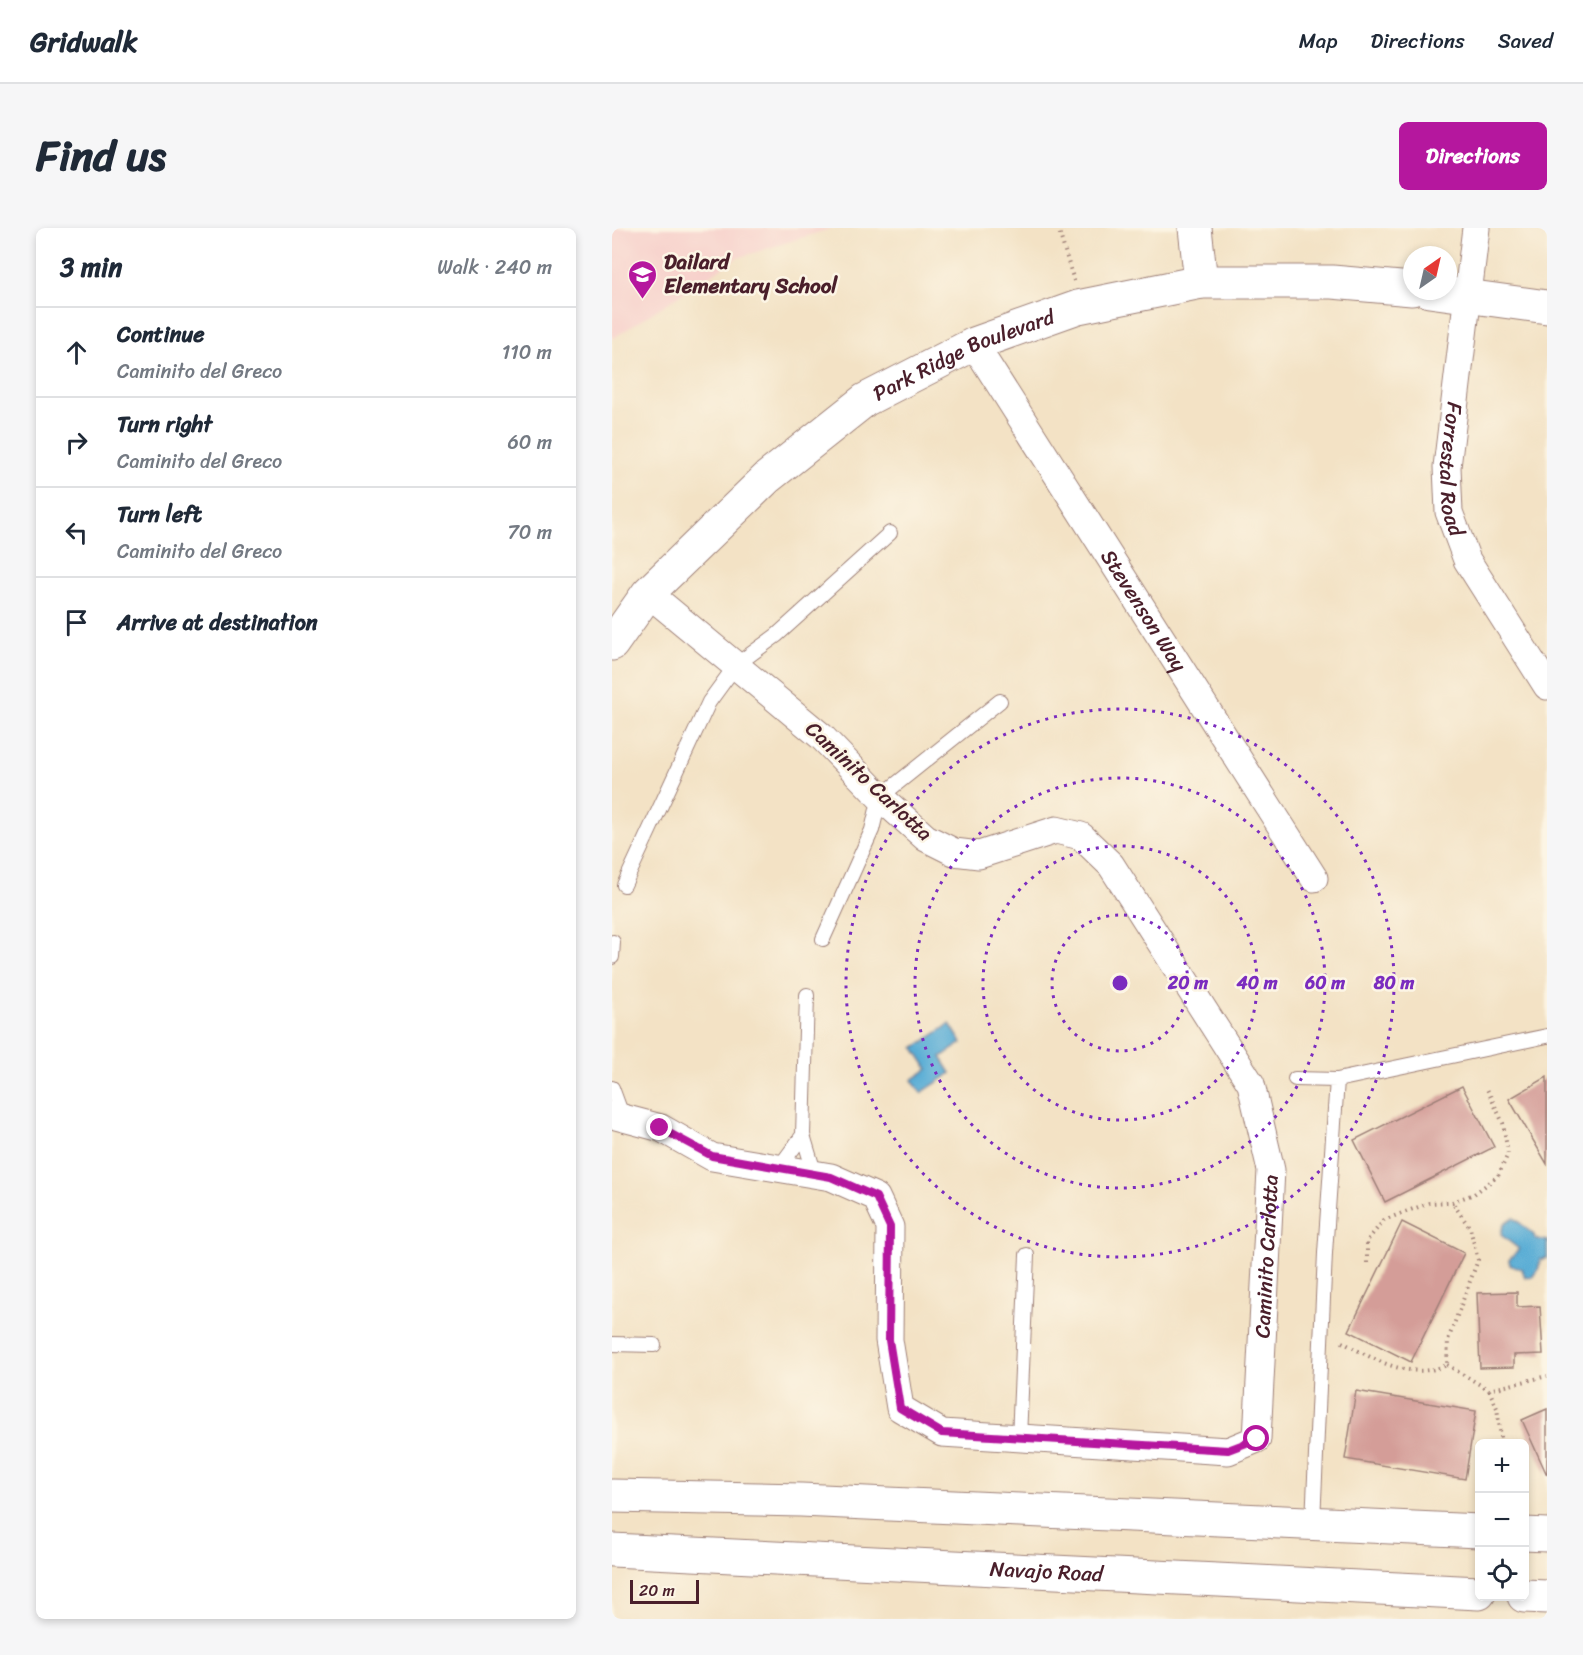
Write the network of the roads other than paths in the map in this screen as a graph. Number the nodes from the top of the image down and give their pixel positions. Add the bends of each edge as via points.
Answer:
1 (1195, 228) edge
2 (1476, 228) edge
3 (1201, 282) junction
4 (1403, 289) edge
5 (1457, 294) edge
6 (1468, 295) junction
7 (1547, 307) edge
8 (974, 344) junction
9 (890, 532) dead end
10 (648, 593) junction
11 (612, 644) edge
12 (736, 665) junction
13 (1547, 686) edge
14 (1000, 701) dead end
15 (880, 797) junction
16 (1314, 879) dead end
17 (624, 885) dead end
18 (823, 939) dead end
19 (613, 942) edge
20 (612, 957) edge
21 (807, 994) dead end
22 (1547, 1036) edge
23 (1295, 1079) dead end
24 (1337, 1080) junction
25 (612, 1088) edge
26 (618, 1116) edge
27 (803, 1135) junction
28 (778, 1169) junction
29 (815, 1175) junction
30 (1027, 1255) dead end
31 (612, 1344) edge
32 (654, 1345) dead end
33 (1019, 1438) junction
34 (612, 1496) edge
35 (1313, 1522) junction
36 (1475, 1532) edge
37 (1529, 1534) edge
38 (1547, 1535) edge
39 (612, 1550) edge
40 (1475, 1593) edge
41 (1529, 1596) edge
42 (1547, 1597) edge

1 - 3 main road
2 - 6 street, Forrestal Road
3 - 4 main road, Park Ridge Boulevard via 1332,282
3 - 8 main road, Park Ridge Boulevard via 1078,307
5 - 6 main road
6 - 7 main road
6 - 13 street, Forrestal Road via 1447,467 1449,512 1467,560
8 - 10 main road, Park Ridge Boulevard via 866,400 768,477
8 - 16 street, Stevenson Way
9 - 12 lane via 777,635
10 - 11 main road, Park Ridge Boulevard
10 - 12 street, Caminito Carlotta
12 - 15 street, Caminito Carlotta via 822,736
12 - 17 lane via 709,702
14 - 15 lane
15 - 18 lane via 872,830
15 - 33 street, Caminito Carlotta via 926,838 954,852 979,855 1056,830 1081,836 1111,865 1251,1084 1271,1170 1257,1439 1228,1450
19 - 20 lane
21 - 27 lane
22 - 24 lane
23 - 24 lane
24 - 35 lane
25 - 26 lane
26 - 28 street via 660,1128 712,1156
27 - 28 lane
27 - 29 lane
28 - 29 street
29 - 33 street via 831,1177 876,1197 890,1227 889,1340 900,1408 942,1433
30 - 33 lane
31 - 32 lane
34 - 35 main road via 801,1500
35 - 36 main road
37 - 38 main road
39 - 40 main road, Navajo Road
41 - 42 main road

